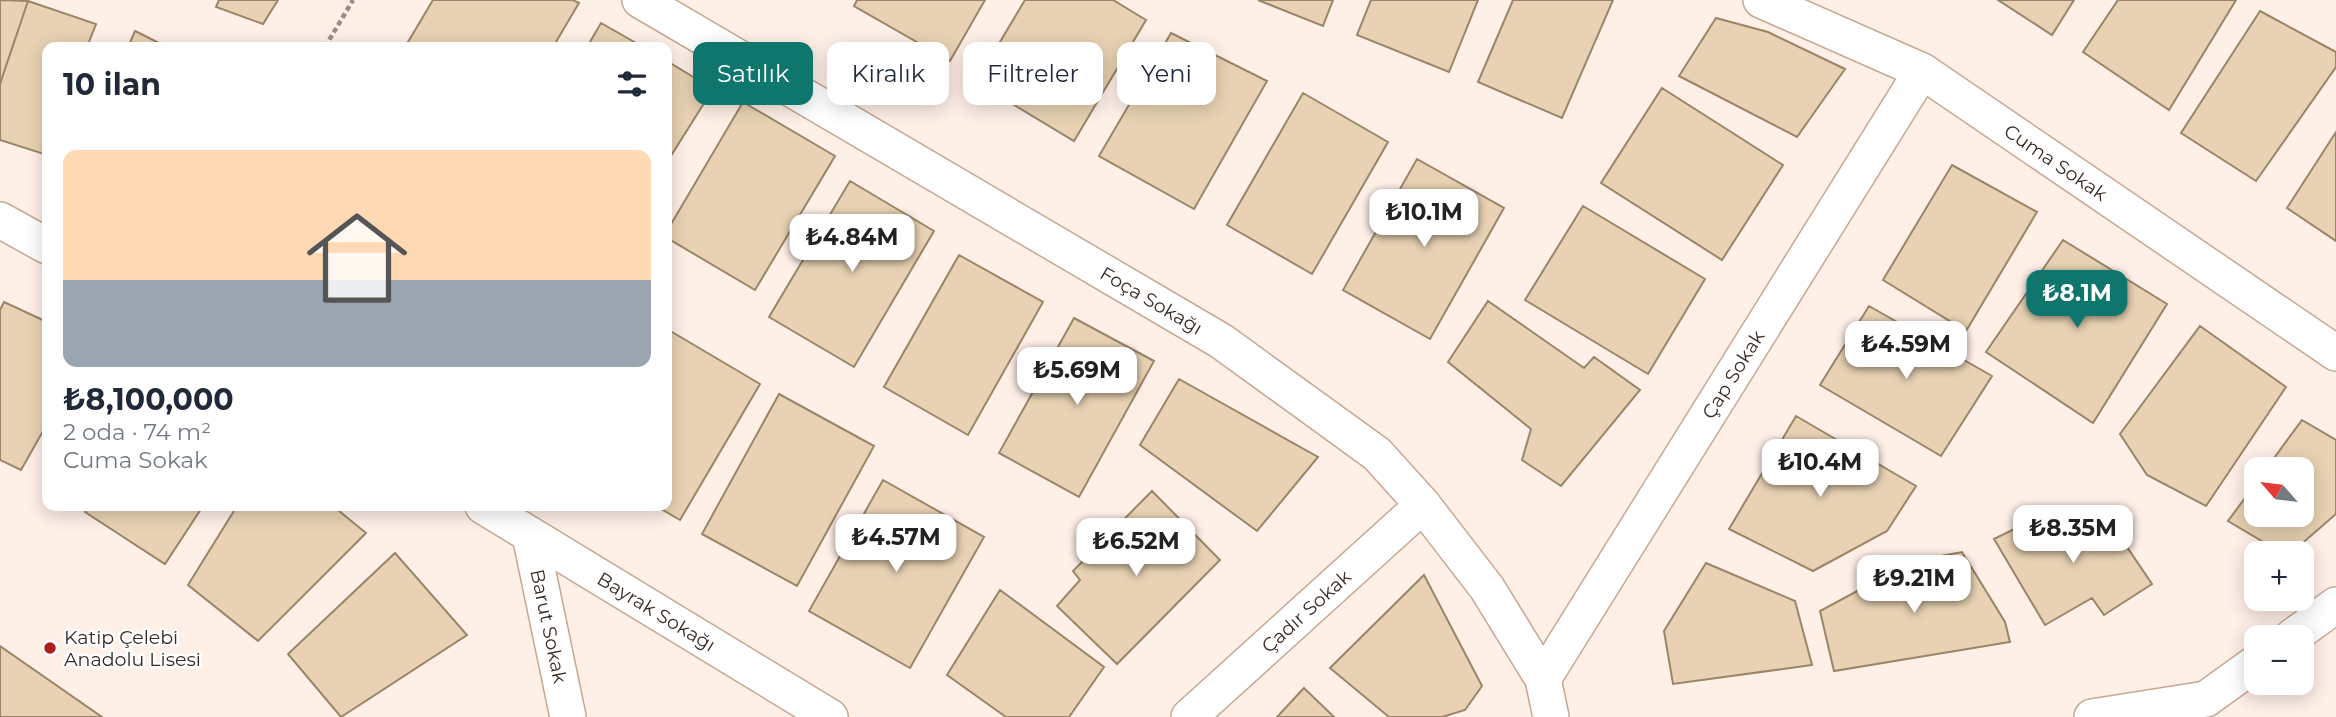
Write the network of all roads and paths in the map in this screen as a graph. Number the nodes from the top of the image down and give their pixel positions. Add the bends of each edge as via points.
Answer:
1 (353, 0) edge
2 (640, 0) edge
3 (1760, 0) edge
4 (328, 42) edge
5 (1922, 71) junction
6 (0, 220) edge
7 (42, 243) edge
8 (2336, 354) edge
9 (1423, 505) junction
10 (491, 511) edge
11 (530, 535) junction
12 (2336, 605) edge
13 (2308, 625) edge
14 (2244, 674) edge
15 (1542, 679) junction
16 (2207, 708) edge
17 (568, 717) edge
18 (830, 717) edge
19 (1189, 717) edge
20 (1551, 717) edge
21 (2092, 717) edge

1 - 4 path
2 - 9 street, Foça Sokağı via 1221,341 1377,454
3 - 5 street, Cuma Sokak
5 - 8 street, Cuma Sokak
5 - 15 street, Çap Sokak
6 - 7 street
9 - 15 street, Foça Sokağı via 1487,588
9 - 19 street, Çadır Sokak
10 - 11 street, Bayrak Sokağı
11 - 17 street, Barut Sokak
11 - 18 street, Bayrak Sokağı
12 - 13 street
14 - 16 street
15 - 20 street, Foça Sokağı
16 - 21 street

